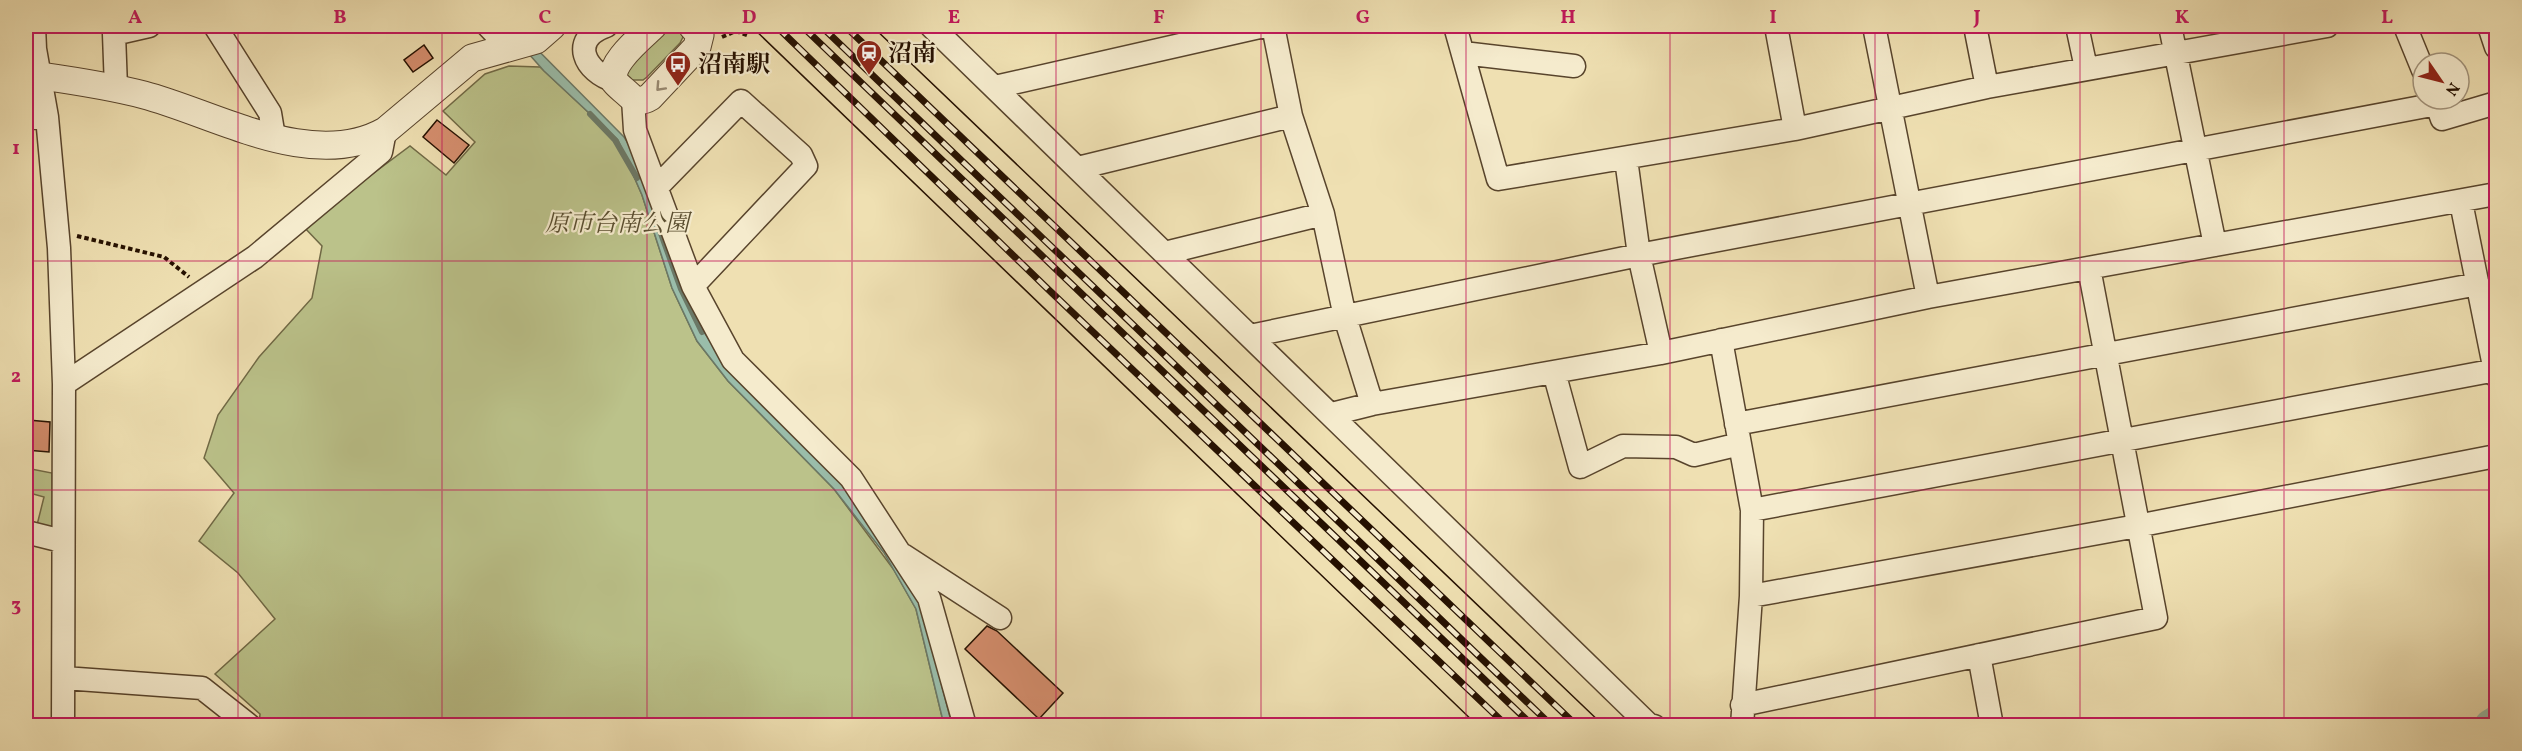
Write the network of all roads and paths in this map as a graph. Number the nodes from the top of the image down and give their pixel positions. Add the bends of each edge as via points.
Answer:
1 (34, 26) edge
2 (149, 26) edge
3 (214, 26) edge
4 (488, 26) edge
5 (552, 26) edge
6 (606, 26) edge
7 (615, 26) edge
8 (692, 26) edge
9 (931, 26) edge
10 (1264, 26) edge
11 (1273, 26) edge
12 (1455, 26) edge
13 (1776, 26) edge
14 (1874, 26) edge
15 (1975, 26) edge
16 (2077, 26) edge
17 (2170, 26) edge
18 (2327, 26) edge
19 (2405, 26) edge
20 (2489, 26) edge
21 (644, 35) edge
22 (749, 36) dead end
23 (722, 37) dead end
24 (30, 47) edge
25 (508, 47) junction
26 (2496, 48) edge
27 (2415, 51) edge
28 (2175, 52) junction
29 (1463, 53) junction
30 (1574, 66) dead end
31 (2086, 68) junction
32 (41, 76) junction
33 (994, 87) junction
34 (1987, 87) junction
35 (116, 88) junction
36 (624, 90) junction
37 (2496, 103) edge
38 (2411, 107) edge
39 (1889, 108) junction
40 (2471, 110) edge
41 (2439, 111) edge
42 (2469, 111) edge
43 (1291, 116) junction
44 (36, 118) edge
45 (1795, 129) junction
46 (385, 131) junction
47 (274, 137) junction
48 (2194, 151) junction
49 (1626, 159) junction
50 (1078, 168) junction
51 (658, 186) junction
52 (2496, 194) edge
53 (2461, 202) junction
54 (1908, 204) junction
55 (1323, 214) junction
56 (57, 231) junction
57 (2215, 245) junction
58 (1165, 253) junction
59 (1639, 255) junction
60 (2089, 268) junction
61 (2478, 284) junction
62 (693, 286) junction
63 (207, 290) junction
64 (1928, 297) junction
65 (1345, 317) junction
66 (1251, 336) junction
67 (1721, 340) junction
68 (1661, 353) junction
69 (2105, 356) junction
70 (1554, 372) junction
71 (2496, 372) edge
72 (64, 384) junction
73 (1372, 404) junction
74 (1332, 414) junction
75 (1738, 434) junction
76 (2121, 439) junction
77 (2496, 456) edge
78 (1752, 510) junction
79 (2137, 526) junction
80 (26, 532) edge
81 (62, 542) junction
82 (897, 551) junction
83 (1751, 596) junction
84 (1000, 618) dead end
85 (1979, 655) junction
86 (64, 678) junction
87 (1742, 715) edge
88 (1650, 725) edge
89 (63, 726) edge
90 (250, 726) edge
91 (965, 726) edge
92 (1992, 726) edge

1 - 24 street
2 - 35 street via 114,34
3 - 47 street via 270,113
4 - 25 street
5 - 25 street via 536,40
6 - 36 street via 587,38 583,48 585,60
7 - 21 street
8 -> 36 street via 700,35 697,46 650,97 645,100
9 - 33 street
10 - 33 street
11 - 43 street
12 - 29 street
13 - 45 street
14 - 39 street
15 - 34 street
16 - 31 street
17 - 28 street
18 - 28 street
19 - 27 street
20 - 26 street
21 - 36 street via 617,63 613,75
22 - 23 path via 736,31
24 - 32 street
25 - 46 street via 472,58
28 - 31 street
28 - 48 street
29 - 30 street
29 - 49 street via 1498,179
31 - 34 street
32 - 35 street
32 - 44 street
33 - 50 street
34 - 39 street
35 - 47 street
36 - 51 street
37 - 40 street
38 - 48 street
39 - 45 street
39 - 54 street
41 - 42 street via 2442,119
43 - 50 street
43 - 55 street
44 - 56 street
45 - 49 street
46 - 47 street via 370,140 327,146
46 - 63 street via 381,152 255,257
48 - 54 street
48 - 57 street
49 - 59 street
50 - 58 street
51 - 62 street
51 - 62 street via 741,101 801,155 806,166
52 - 53 street
53 - 57 street
53 - 61 street
54 - 59 street
54 - 64 street
55 - 58 street
55 - 65 street
56 - 63 path via 164,258
56 - 72 street
57 - 60 street
58 - 66 street
59 - 65 street
59 - 68 street
60 - 64 street
60 - 69 street
61 - 69 street
61 - 71 street
62 - 82 street via 733,360 851,478
63 - 72 street
64 - 67 street
65 - 66 street
65 - 73 street
66 - 74 street
67 - 68 street
67 - 75 street
68 - 70 street
69 - 75 street
69 - 76 street
70 - 73 street
70 - 75 street via 1580,467 1623,446 1676,447 1694,455
71 - 76 street
72 - 81 street
73 - 74 street
74 - 88 street
75 - 78 street
76 - 78 street
76 - 79 street
77 - 79 street
78 - 83 street
79 - 83 street
79 - 85 street via 2156,618
80 - 81 street
81 - 86 street
82 - 84 street
82 - 91 street via 929,598
83 - 87 street
85 - 87 street
85 - 92 street
86 - 89 street
86 - 90 street via 202,688

